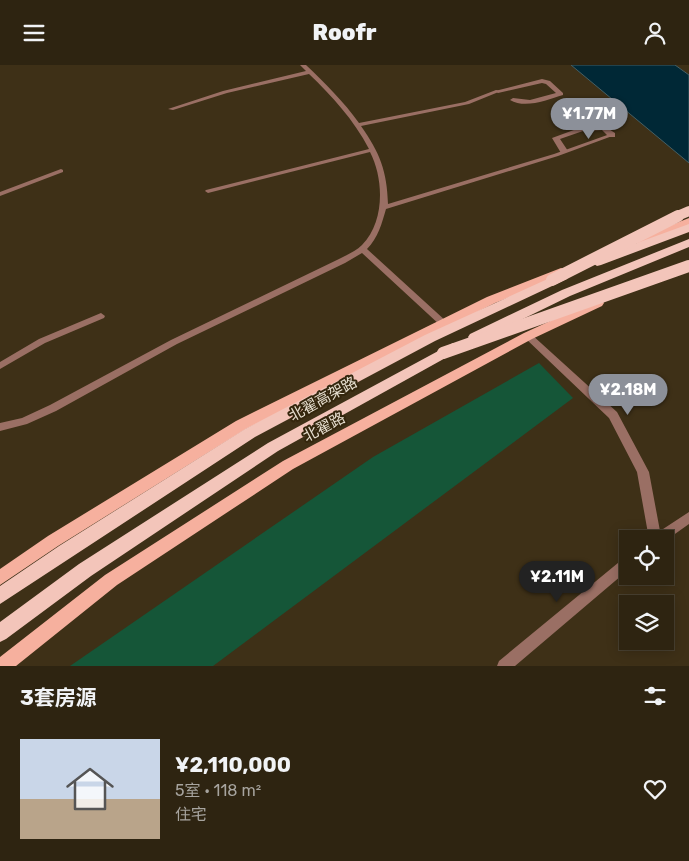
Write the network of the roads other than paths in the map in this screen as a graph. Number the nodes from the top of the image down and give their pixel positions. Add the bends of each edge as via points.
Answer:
1 (303, 65) edge
2 (310, 72) junction
3 (498, 91) joint
4 (513, 100) dead end
5 (171, 109) dead end
6 (358, 125) junction
7 (612, 135) joint
8 (372, 150) junction
9 (564, 151) junction
10 (61, 171) dead end
11 (208, 191) dead end
12 (0, 194) edge
13 (384, 207) junction
14 (689, 211) edge
15 (689, 221) edge
16 (689, 228) edge
17 (689, 243) edge
18 (362, 249) junction
19 (689, 261) edge
20 (689, 266) edge
21 (552, 280) junction
22 (101, 316) dead end
23 (444, 324) junction
24 (528, 336) junction
25 (443, 353) junction
26 (0, 366) edge
27 (0, 427) edge
28 (689, 517) edge
29 (655, 530) edge
30 (670, 530) edge
31 (619, 570) edge
32 (0, 578) edge
33 (0, 597) edge
34 (0, 633) edge
35 (2, 666) edge
36 (504, 666) edge

1 - 2 lane
2 - 5 lane via 225,92
2 - 6 lane
3 - 4 street via 542,81 548,82 561,94 530,102
3 - 6 lane via 467,103
6 - 8 lane
7 - 9 lane
7 - 9 street via 604,128 582,129 556,138
8 - 11 lane
8 - 13 lane via 383,176
9 - 13 lane
10 - 12 lane
13 - 18 lane via 371,239
14 - 21 highway, bridge
15 - 23 main road via 491,300
16 - 21 highway, 北翟高架路, bridge
17 - 25 highway, 北翟高架路, bridge via 566,293
18 - 23 lane
18 - 27 lane via 174,342 53,408
19 - 24 main road, 北翟路
20 - 25 highway, bridge
21 - 33 highway, 北翟高架路 via 430,338 250,433 65,551
22 - 26 lane via 42,341
23 - 32 main road via 242,425 53,541
24 - 29 street via 612,415 643,472
24 - 35 main road, 北翟路 via 288,465 111,580
25 - 34 highway, 北翟高架路 via 274,447 85,570
28 - 30 street
31 - 36 street

